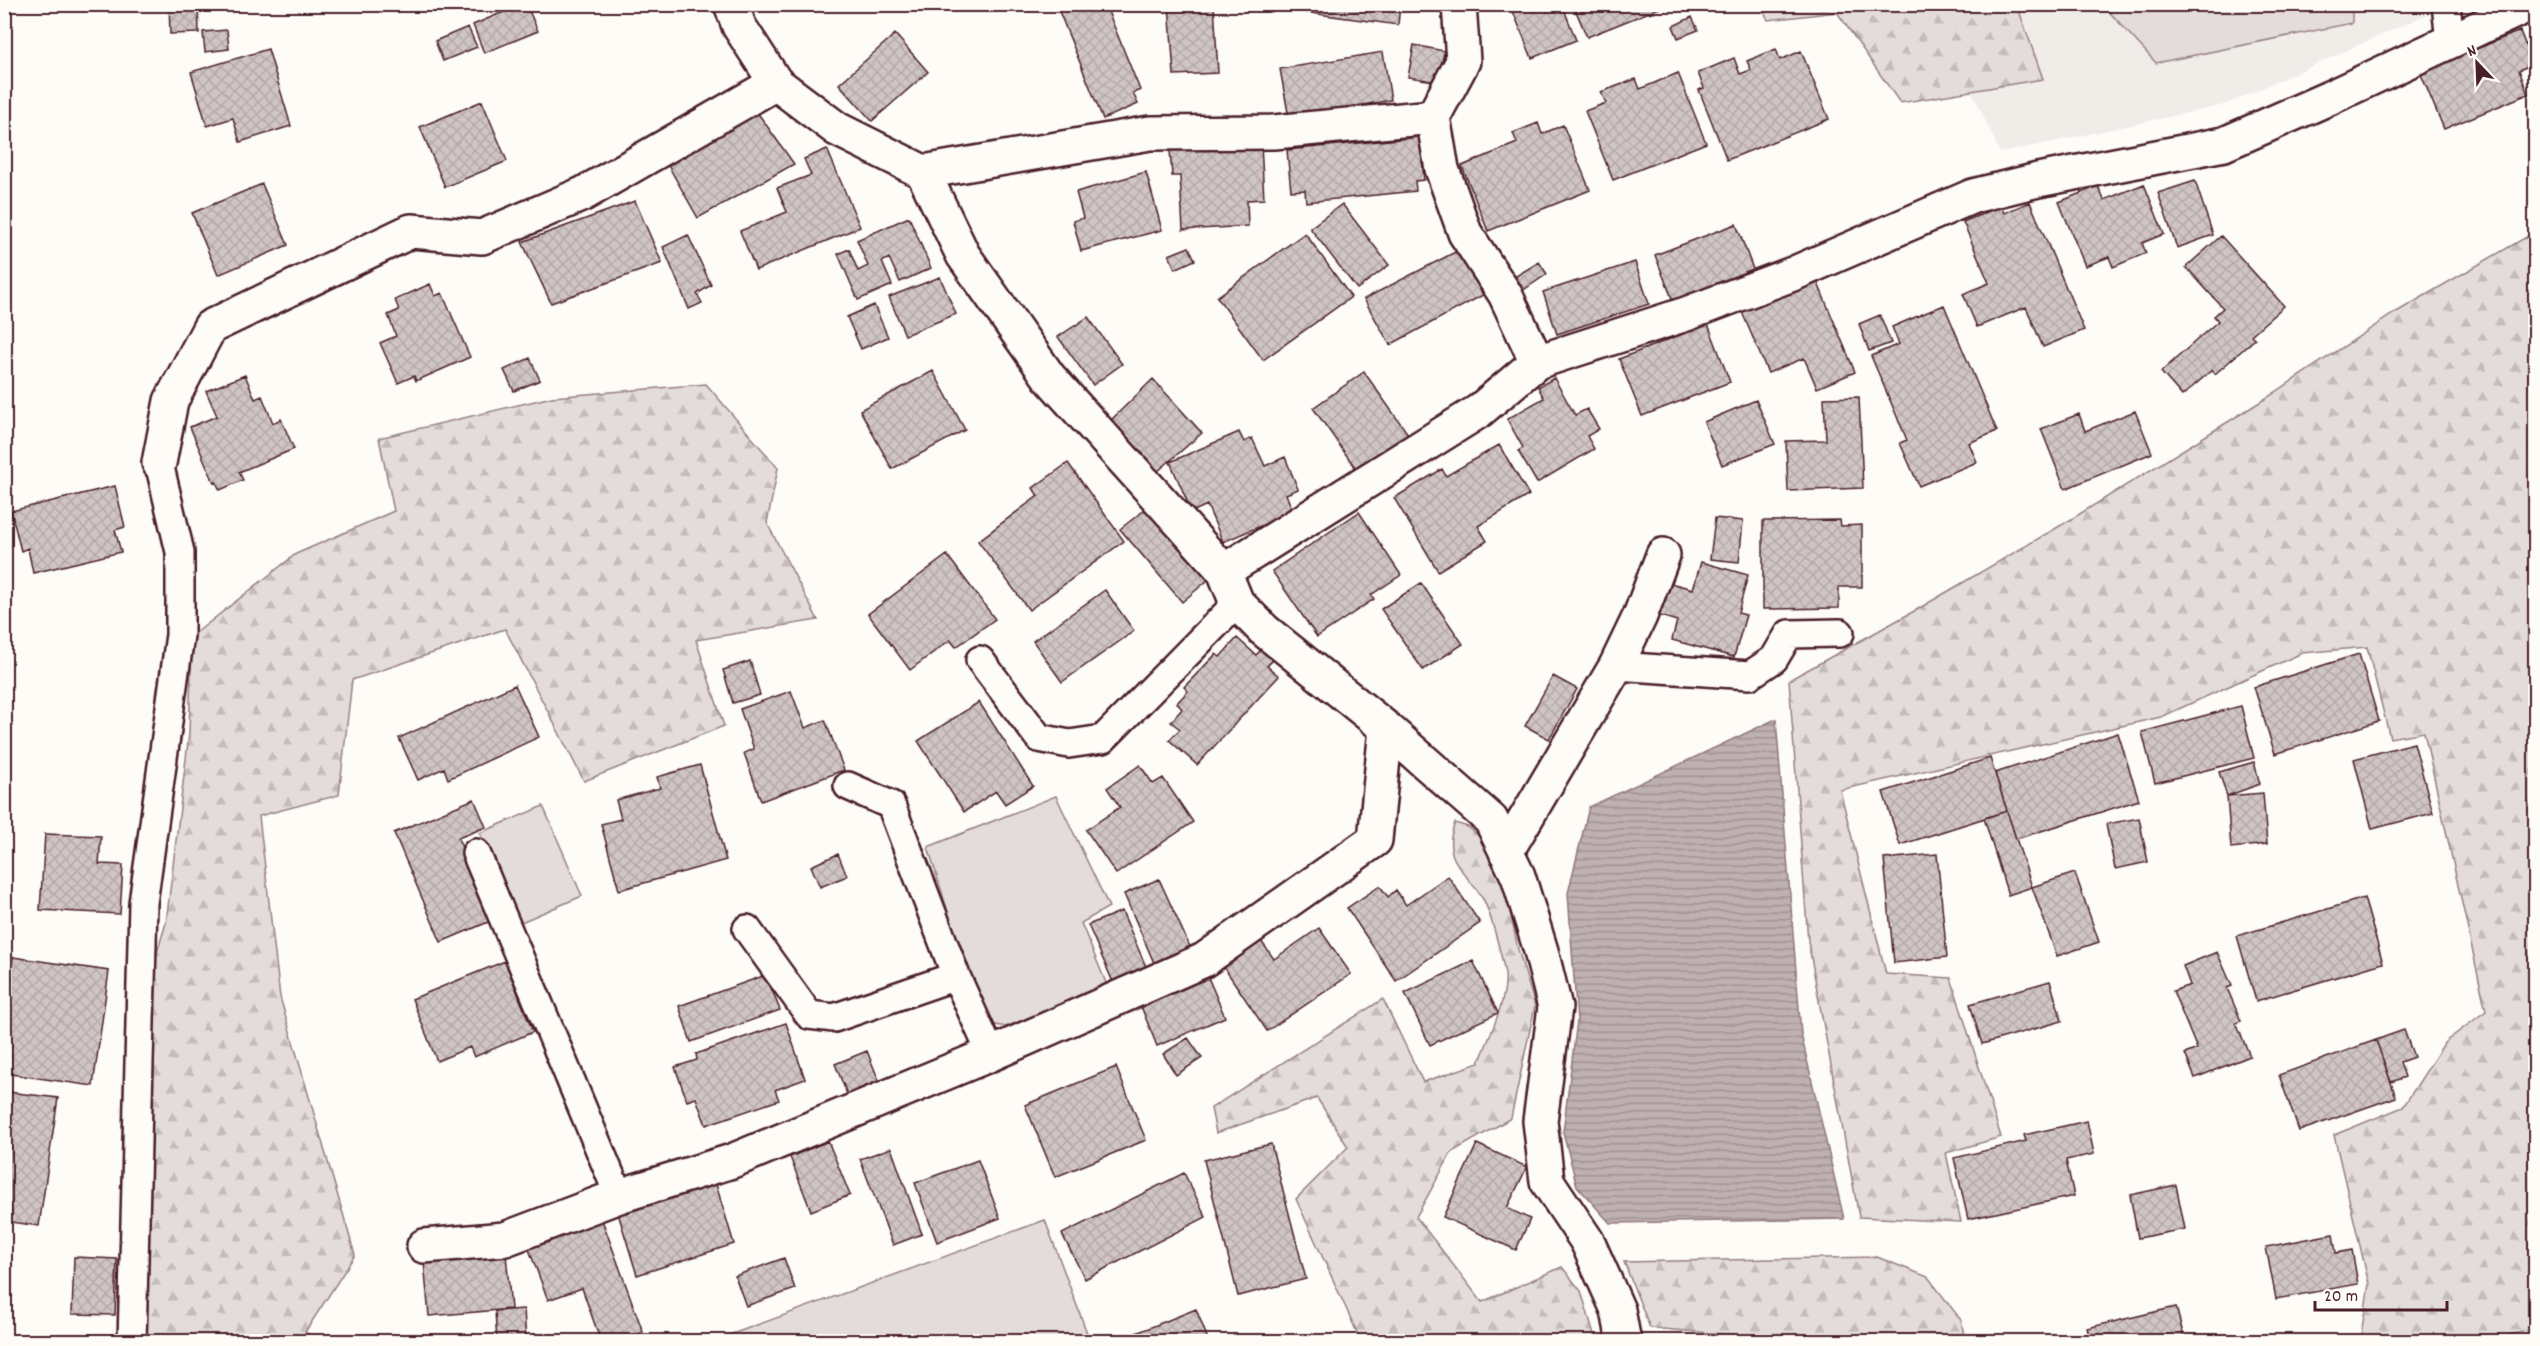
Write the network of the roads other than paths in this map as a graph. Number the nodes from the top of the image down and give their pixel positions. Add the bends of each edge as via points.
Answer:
1 (731, 4) edge
2 (1459, 4) edge
3 (2446, 4) edge
4 (2530, 4) edge
5 (2450, 42) junction
6 (776, 83) junction
7 (1433, 117) junction
8 (923, 172) junction
9 (1537, 362) junction
10 (159, 463) joint
11 (1663, 555) dead end
12 (1224, 571) junction
13 (1238, 603) junction
14 (1840, 633) dead end
15 (980, 660) dead end
16 (1616, 666) junction
17 (1386, 728) junction
18 (848, 786) dead end
19 (1506, 852) junction
20 (476, 853) dead end
21 (747, 929) dead end
22 (956, 976) junction
23 (991, 1054) junction
24 (619, 1196) junction
25 (424, 1246) dead end
26 (132, 1341) edge
27 (1624, 1341) edge

1 - 6 street via 739,26
2 - 7 street via 1463,61
3 - 5 lane
4 - 5 street
5 - 9 street via 2224,144 1973,196 1795,273
6 - 8 street via 837,129
6 - 10 street via 573,198 482,237 411,231 210,327 171,401
7 - 8 street via 1274,132 1150,133
7 - 9 street via 1442,169 1465,232 1505,294
8 - 12 street via 963,255 1049,377
9 - 12 street via 1479,411
10 - 26 lane via 180,552 180,635 142,903
11 - 16 street
12 - 13 street
13 - 15 lane via 1103,738 1069,744 1039,738
13 - 17 street via 1264,630
14 - 16 lane via 1789,634 1774,659 1750,675
16 - 19 street
17 - 19 street via 1491,820
17 - 23 street via 1376,840 1204,960
18 - 22 lane via 891,804
19 - 27 street via 1521,886 1555,1007 1540,1121 1547,1181 1587,1241 1618,1310
20 - 24 lane
21 - 22 lane via 809,1015 834,1018
22 - 23 lane
23 - 24 street via 732,1161
24 - 25 street via 505,1239

